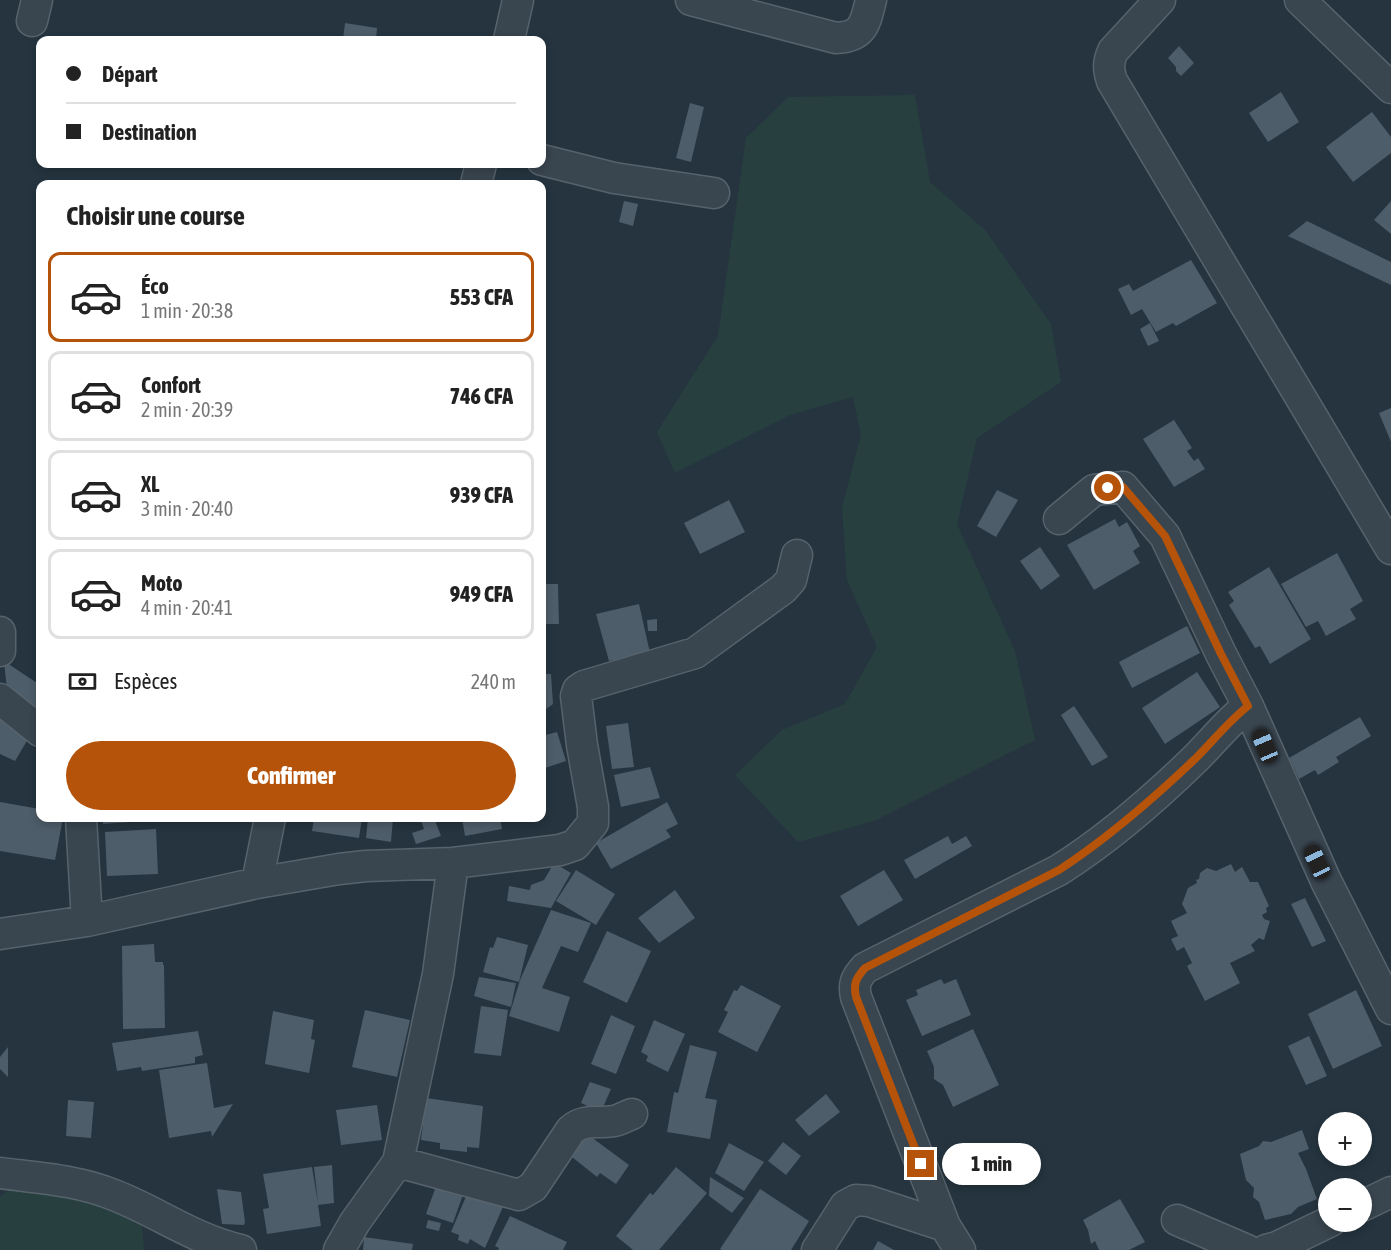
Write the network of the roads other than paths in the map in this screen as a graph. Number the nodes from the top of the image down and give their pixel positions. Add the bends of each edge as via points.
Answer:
1 (518, 0) edge
2 (691, 0) edge
3 (871, 0) edge
4 (1160, 0) edge
5 (1300, 0) edge
6 (510, 36) edge
7 (1391, 88) edge
8 (546, 161) edge
9 (714, 193) dead end
10 (1059, 519) dead end
11 (1391, 549) edge
12 (797, 555) dead end
13 (0, 632) edge
14 (0, 651) edge
15 (0, 699) edge
16 (1248, 706) junction
17 (36, 728) edge
18 (81, 822) edge
19 (269, 822) edge
20 (453, 863) junction
21 (257, 883) junction
22 (87, 921) junction
23 (0, 934) edge
24 (1391, 1009) edge
25 (632, 1114) dead end
26 (398, 1162) junction
27 (0, 1173) edge
28 (1391, 1192) edge
29 (1372, 1201) edge
30 (1177, 1220) dead end
31 (1318, 1227) edge
32 (953, 1238) edge
33 (241, 1250) edge
34 (339, 1250) edge
35 (817, 1250) edge
36 (1247, 1250) edge
37 (1266, 1250) edge

1 - 6 street
2 - 3 street via 846,38 865,26
4 - 11 street via 1113,51 1108,70 1112,81
5 - 7 street
8 - 9 street via 614,178
10 - 16 street via 1094,490 1123,487 1165,536
12 - 20 street via 791,580 783,589 700,649 578,690 578,723 592,822 576,845
13 - 14 street
15 - 17 street
16 - 24 street via 1326,881
16 - 32 street via 1188,766 1086,853 865,968 857,977 856,997
18 - 22 street
19 - 21 street
20 - 21 street via 366,866
20 - 26 street via 438,974
21 - 22 street
22 - 23 street
25 - 26 street via 611,1121 578,1124 533,1187 519,1195
26 - 34 street
27 - 33 street via 65,1181 116,1195 205,1240
28 - 29 street
30 - 36 street
31 - 37 street
32 - 35 street via 869,1201 856,1200 845,1206

